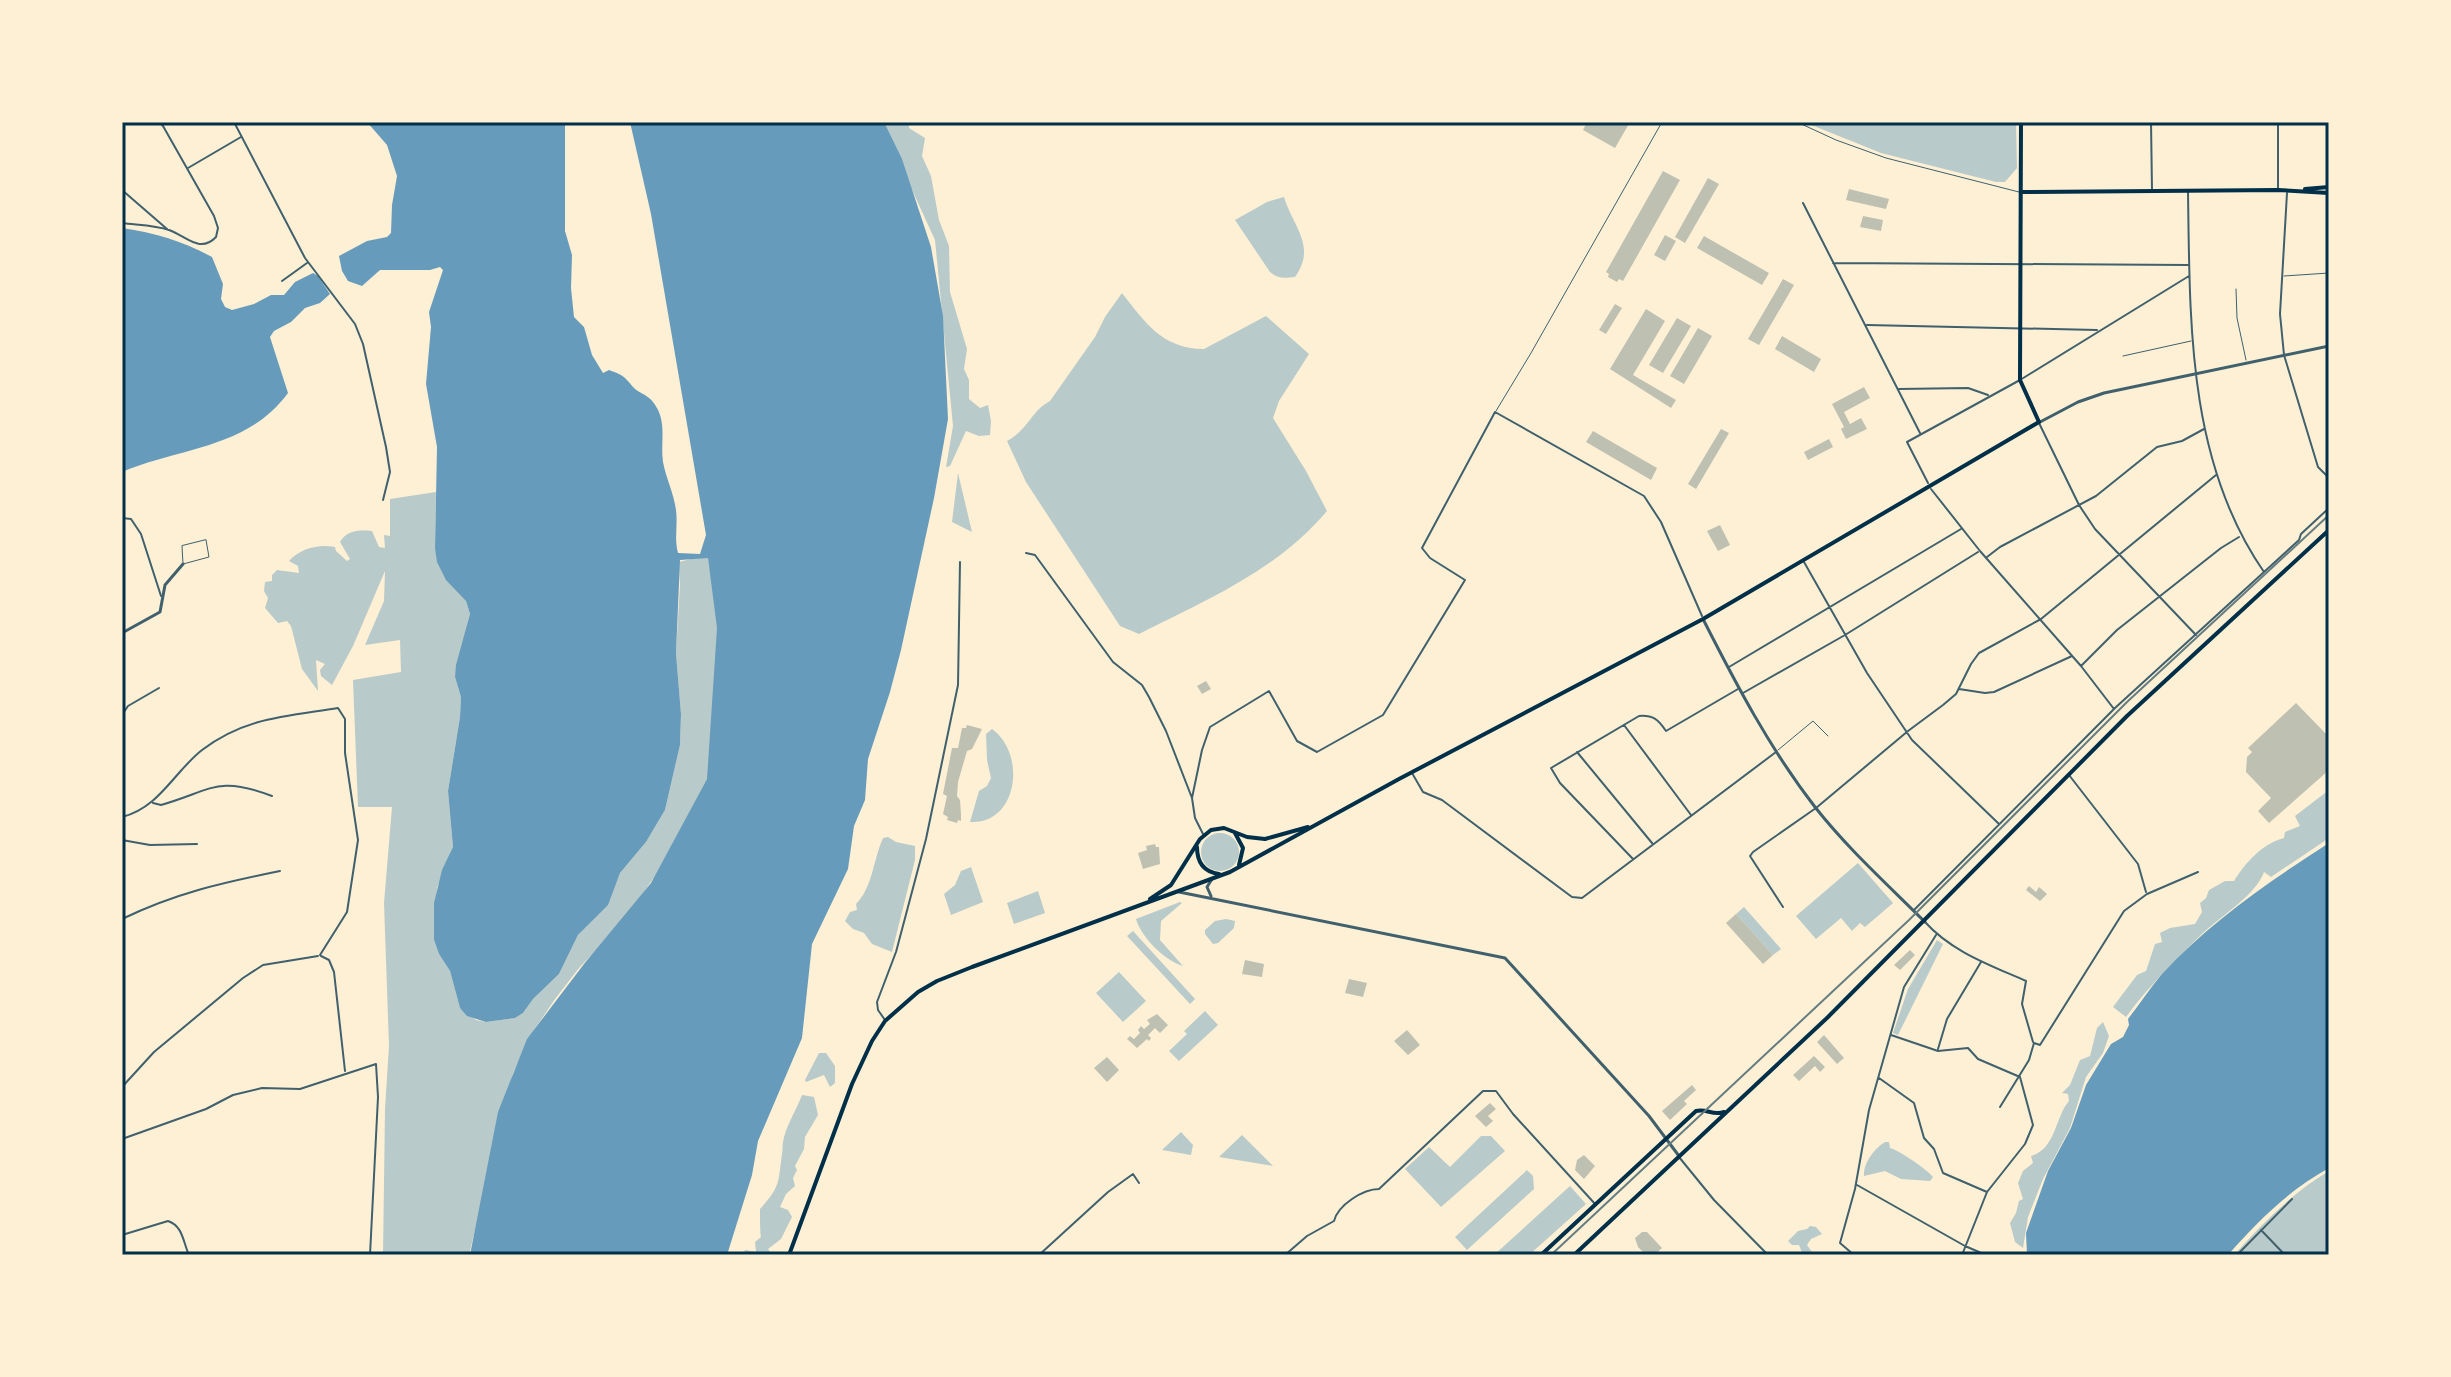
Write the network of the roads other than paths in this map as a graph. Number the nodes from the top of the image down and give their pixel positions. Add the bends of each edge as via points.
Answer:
1 (234, 122) edge
2 (1662, 122) edge
3 (1797, 122) edge
4 (2021, 122) edge
5 (2151, 122) edge
6 (2278, 122) edge
7 (162, 123) edge
8 (242, 137) junction
9 (187, 169) junction
10 (122, 190) edge
11 (2278, 190) junction
12 (2287, 190) junction
13 (2329, 190) edge
14 (2152, 191) junction
15 (2188, 191) junction
16 (2021, 192) junction
17 (1803, 203) dead end
18 (122, 223) edge
19 (168, 230) junction
20 (309, 262) junction
21 (1833, 263) junction
22 (2020, 265) junction
23 (2189, 265) junction
24 (2329, 273) edge
25 (2189, 276) junction
26 (2281, 276) junction
27 (282, 281) dead end
28 (2236, 289) dead end
29 (1866, 325) junction
30 (2019, 327) junction
31 (2099, 330) junction
32 (2191, 341) junction
33 (2329, 346) edge
34 (2284, 355) junction
35 (2123, 356) dead end
36 (2247, 362) junction
37 (2195, 372) junction
38 (2020, 380) junction
39 (1897, 389) junction
40 (1989, 395) junction
41 (1495, 412) junction
42 (2039, 422) junction
43 (2205, 429) junction
44 (1920, 433) junction
45 (2216, 475) junction
46 (2329, 478) edge
47 (1930, 487) junction
48 (383, 500) dead end
49 (2079, 505) junction
50 (2329, 508) edge
51 (122, 518) edge
52 (1962, 529) junction
53 (2329, 530) edge
54 (2240, 536) junction
55 (1980, 551) junction
56 (1026, 553) dead end
57 (2120, 553) junction
58 (1986, 558) junction
59 (1803, 561) junction
60 (960, 562) dead end
61 (183, 564) junction
62 (2264, 572) junction
63 (162, 597) junction
64 (2158, 597) junction
65 (1829, 608) junction
66 (1703, 619) junction
67 (2041, 619) junction
68 (122, 633) edge
69 (1845, 635) junction
70 (2196, 635) junction
71 (2072, 656) junction
72 (2081, 666) junction
73 (1728, 667) junction
74 (159, 688) dead end
75 (1958, 689) junction
76 (1740, 691) junction
77 (2114, 709) junction
78 (122, 715) edge
79 (1623, 724) junction
80 (1908, 731) junction
81 (1828, 736) dead end
82 (1576, 751) junction
83 (1776, 752) junction
84 (1412, 772) junction
85 (2069, 774) junction
86 (272, 796) dead end
87 (1192, 798) junction
88 (152, 803) junction
89 (1816, 808) junction
90 (1691, 815) junction
91 (122, 817) edge
92 (1317, 824) junction
93 (1999, 825) junction
94 (1230, 830) junction
95 (1203, 835) junction
96 (122, 840) edge
97 (1198, 843) junction
98 (197, 844) dead end
99 (1652, 844) junction
100 (1633, 859) junction
101 (1235, 868) junction
102 (280, 871) dead end
103 (2198, 872) dead end
104 (1221, 875) junction
105 (1212, 878) junction
106 (1169, 887) junction
107 (1177, 893) junction
108 (2147, 894) junction
109 (1214, 899) junction
110 (1137, 905) junction
111 (1783, 907) dead end
112 (1914, 911) junction
113 (122, 919) edge
114 (1925, 922) junction
115 (1936, 935) junction
116 (320, 955) junction
117 (1981, 961) junction
118 (885, 1021) junction
119 (1890, 1035) junction
120 (2034, 1043) junction
121 (1938, 1051) junction
122 (345, 1072) junction
123 (2020, 1077) junction
124 (1878, 1078) junction
125 (122, 1087) edge
126 (1733, 1106) junction
127 (2000, 1107) dead end
128 (1709, 1113) junction
129 (1702, 1134) junction
130 (122, 1139) edge
131 (1666, 1140) junction
132 (1679, 1156) junction
133 (1139, 1183) dead end
134 (1856, 1185) junction
135 (1987, 1192) junction
136 (2292, 1199) dead end
137 (1596, 1205) junction
138 (2260, 1229) junction
139 (122, 1235) edge
140 (1965, 1246) junction
141 (2278, 1248) junction
142 (189, 1255) edge
143 (370, 1255) edge
144 (789, 1255) edge
145 (1039, 1255) edge
146 (1285, 1255) edge
147 (1541, 1255) edge
148 (1574, 1255) edge
149 (1768, 1255) edge
150 (1854, 1255) edge
151 (1962, 1255) edge
152 (1986, 1255) edge
153 (2237, 1255) edge
154 (2274, 1255) edge
155 (2285, 1255) edge

1 - 8 street
2 - 41 lane
3 - 16 lane via 1886,158
4 - 16 main road
5 - 14 street
6 - 11 street
7 - 9 street
8 - 9 street
8 - 20 street
9 - 19 street via 214,216 217,233 201,245
10 - 19 street
11 - 12 main road
11 - 15 main road
12 - 13 main road
12 - 26 street
14 - 15 main road
14 - 16 main road
15 - 23 street
16 - 22 main road
17 - 21 street
18 - 19 street
20 - 27 street
20 - 48 street via 354,322 363,344 390,472
21 - 22 street
21 - 29 street
22 - 23 street
22 - 30 main road
23 - 25 street
24 - 26 lane
25 - 31 street
25 - 32 street
26 - 34 street
28 - 36 lane
29 - 30 street
29 - 39 street
30 - 31 street
30 - 38 main road
31 - 38 street
32 - 35 lane
32 - 37 street
33 - 34 street
34 - 36 street
34 - 46 street via 2318,467
36 - 37 street
37 - 42 street via 2090,397
37 - 43 street
38 - 40 street
38 - 42 main road
39 - 40 street via 1968,388
39 - 44 street
40 - 44 street
41 - 66 street via 1644,496 1661,522
41 - 87 street via 1422,548 1465,580 1383,715 1317,752 1297,741 1269,691 1210,727
42 - 47 main road
42 - 49 street
43 - 45 street
43 - 49 street via 2157,447
44 - 47 street via 1907,442
45 - 54 street
45 - 57 street
47 - 52 street
47 - 59 main road
49 - 57 street
49 - 58 street
50 - 62 street
51 - 63 street via 131,519 141,534
52 - 55 street
52 - 65 street
53 - 85 main road
54 - 62 street
54 - 64 street
55 - 58 street
55 - 69 street
56 - 87 street via 1035,555 1113,662 1142,685
57 - 64 street
57 - 67 street
58 - 67 street
59 - 65 street
59 - 66 main road
60 - 118 street via 958,685 926,839 877,1002
61 - 61 lane via 209,557 206,540 182,546
61 - 63 street
62 - 70 street
63 - 68 street via 160,612
64 - 70 street
64 - 72 street
65 - 69 street
65 - 73 street
66 - 73 street
66 - 84 main road
67 - 71 street
67 - 75 street via 1979,653
69 - 76 street
69 - 80 street
70 - 77 street
71 - 72 street
71 - 75 street via 1994,692
72 - 77 street
73 - 76 street
74 - 78 street
75 - 80 street
76 - 79 street via 1666,731 1650,715
76 - 83 street
77 - 93 street
79 - 82 street
79 - 90 street
80 - 89 street
80 - 93 street
81 - 83 lane via 1813,721
82 - 99 street
82 - 100 street via 1550,769
83 - 89 street
83 - 90 street
84 - 92 main road
84 - 100 street via 1423,792 1442,800 1572,897 1587,896
85 - 108 street via 2138,864
85 - 114 main road
86 - 88 street via 232,784 161,805
87 - 95 street
88 - 91 street
88 - 116 street via 189,761 226,735 263,719 338,708 345,719 358,840 347,912
89 - 111 street via 1750,856
89 - 112 street
90 - 99 street
92 - 94 main road via 1265,839
92 - 101 main road
93 - 112 street
94 - 95 main road via 1215,828
94 - 101 main road via 1243,848
95 - 97 main road
96 - 98 street
97 - 104 main road via 1201,864
97 - 106 main road
99 - 100 street
101 - 104 main road
102 - 113 street via 203,887
103 - 108 street
104 - 105 main road
105 - 107 main road
105 - 109 street via 1207,891
106 - 107 main road via 1170,893
106 - 110 main road
107 - 109 street
107 - 110 main road
108 - 120 street via 2124,911 2040,1045
109 - 131 street via 1502,957
110 - 118 main road via 937,981
112 - 114 street
114 - 115 street
114 - 126 main road
115 - 117 street
115 - 119 street via 1904,987
116 - 122 street via 334,972
116 - 125 street via 263,965 243,978 154,1052
117 - 120 street via 2026,981 2022,1004
117 - 121 street via 1947,1019
118 - 144 main road via 857,1070
119 - 121 street
119 - 124 street
120 - 123 street
121 - 123 street via 1968,1048 1978,1059
122 - 130 street via 300,1089 262,1088 233,1095
122 - 143 street via 376,1064
123 - 127 street
123 - 135 street via 2033,1125 2025,1144
124 - 134 street
124 - 135 street via 1914,1103 1924,1138 1943,1173
126 - 128 main road
126 - 129 main road
128 - 129 main road
128 - 131 main road via 1696,1111
129 - 132 main road
131 - 132 street
131 - 137 main road
132 - 148 main road
132 - 149 street
133 - 145 street via 1133,1174
134 - 140 street
134 - 150 street via 1840,1243
135 - 140 street
136 - 138 street
137 - 146 street via 1496,1091 1483,1091 1379,1189 1362,1192 1334,1221
137 - 147 main road
138 - 141 street
138 - 153 street
139 - 142 street via 160,1221 175,1223
140 - 151 street
140 - 152 street
141 - 154 street
141 - 155 street

